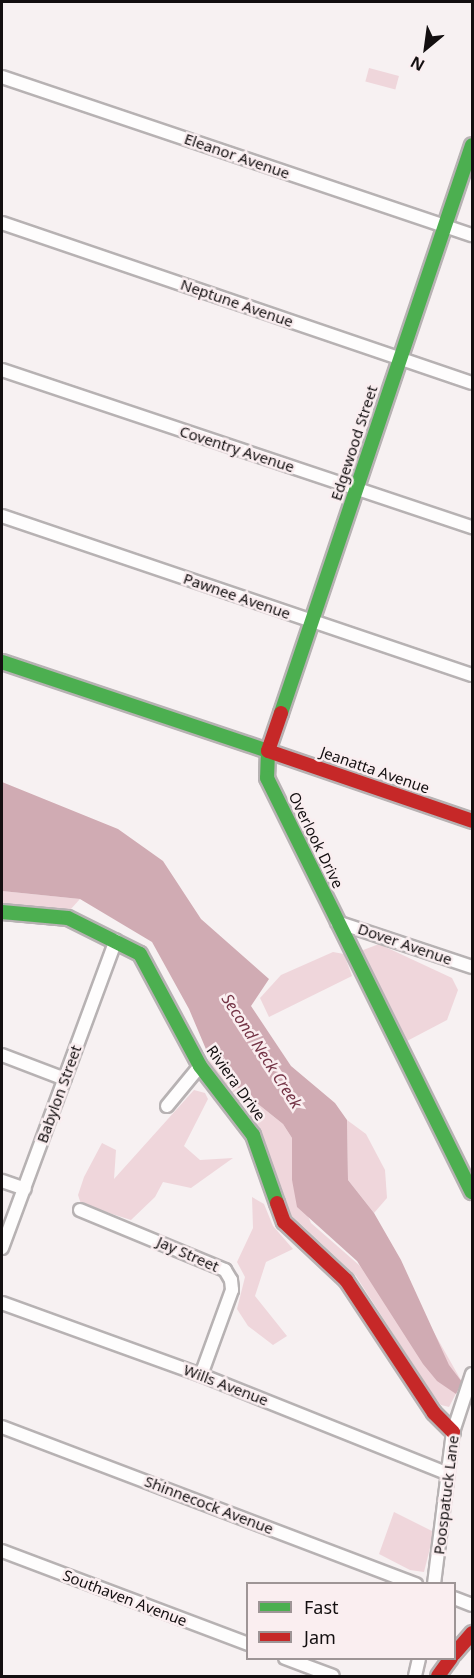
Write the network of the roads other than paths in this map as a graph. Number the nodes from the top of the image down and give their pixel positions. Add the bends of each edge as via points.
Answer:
1 (2, 77) edge
2 (472, 145) edge
3 (2, 223) edge
4 (444, 226) junction
5 (472, 235) edge
6 (398, 358) junction
7 (2, 370) edge
8 (472, 383) edge
9 (357, 488) junction
10 (2, 516) edge
11 (472, 527) edge
12 (313, 621) junction
13 (2, 662) edge
14 (472, 675) edge
15 (268, 751) junction
16 (472, 821) edge
17 (2, 912) edge
18 (338, 921) junction
19 (116, 940) junction
20 (472, 967) edge
21 (2, 1055) edge
22 (200, 1066) junction
23 (65, 1079) junction
24 (167, 1106) dead end
25 (2, 1181) edge
26 (25, 1189) junction
27 (472, 1192) edge
28 (80, 1210) dead end
29 (2, 1248) edge
30 (2, 1303) edge
31 (472, 1374) edge
32 (201, 1375) junction
33 (2, 1427) edge
34 (453, 1432) junction
35 (448, 1474) junction
36 (2, 1551) edge
37 (411, 1582) edge
38 (434, 1582) edge
39 (456, 1599) edge
40 (472, 1605) edge
41 (472, 1633) edge
42 (246, 1643) edge
43 (456, 1652) edge
44 (288, 1660) edge
45 (419, 1660) edge
46 (450, 1660) edge
47 (333, 1677) edge
48 (415, 1677) edge
49 (438, 1677) edge

1 - 4 street, Eleanor Avenue
2 - 4 street, Edgewood Street
3 - 6 street, Neptune Avenue
4 - 5 street, Eleanor Avenue
4 - 6 street, Edgewood Street
6 - 8 street, Neptune Avenue
6 - 9 street, Edgewood Street
7 - 9 street, Coventry Avenue
9 - 11 street, Coventry Avenue
9 - 12 street, Edgewood Street
10 - 12 street, Pawnee Avenue
12 - 14 street, Pawnee Avenue
12 - 15 street, Edgewood Street
13 - 15 street
15 - 16 street, Jeanatta Avenue
15 - 18 street, Overlook Drive via 267,778
17 - 19 street, Riviera Drive via 68,918
18 - 20 street, Dover Avenue
18 - 27 street, Overlook Drive
19 - 22 street, Riviera Drive via 140,954
19 - 23 street, Babylon Street
21 - 23 street
22 - 24 street
22 - 34 street, Riviera Drive via 254,1135 284,1222 346,1280 434,1413
23 - 26 street, Babylon Street
25 - 26 street
26 - 29 street, Babylon Street
28 - 32 street, Jay Street via 225,1270 231,1290
30 - 32 street, Wills Avenue
31 - 34 street, Poospatuck Lane
32 - 35 street, Wills Avenue
33 - 37 street, Shinnecock Avenue
34 - 35 street, Poospatuck Lane
35 - 38 street, Poospatuck Lane
36 - 42 street, Southaven Avenue
39 - 40 street
41 - 43 street
44 - 47 street
45 - 48 street
46 - 49 street

